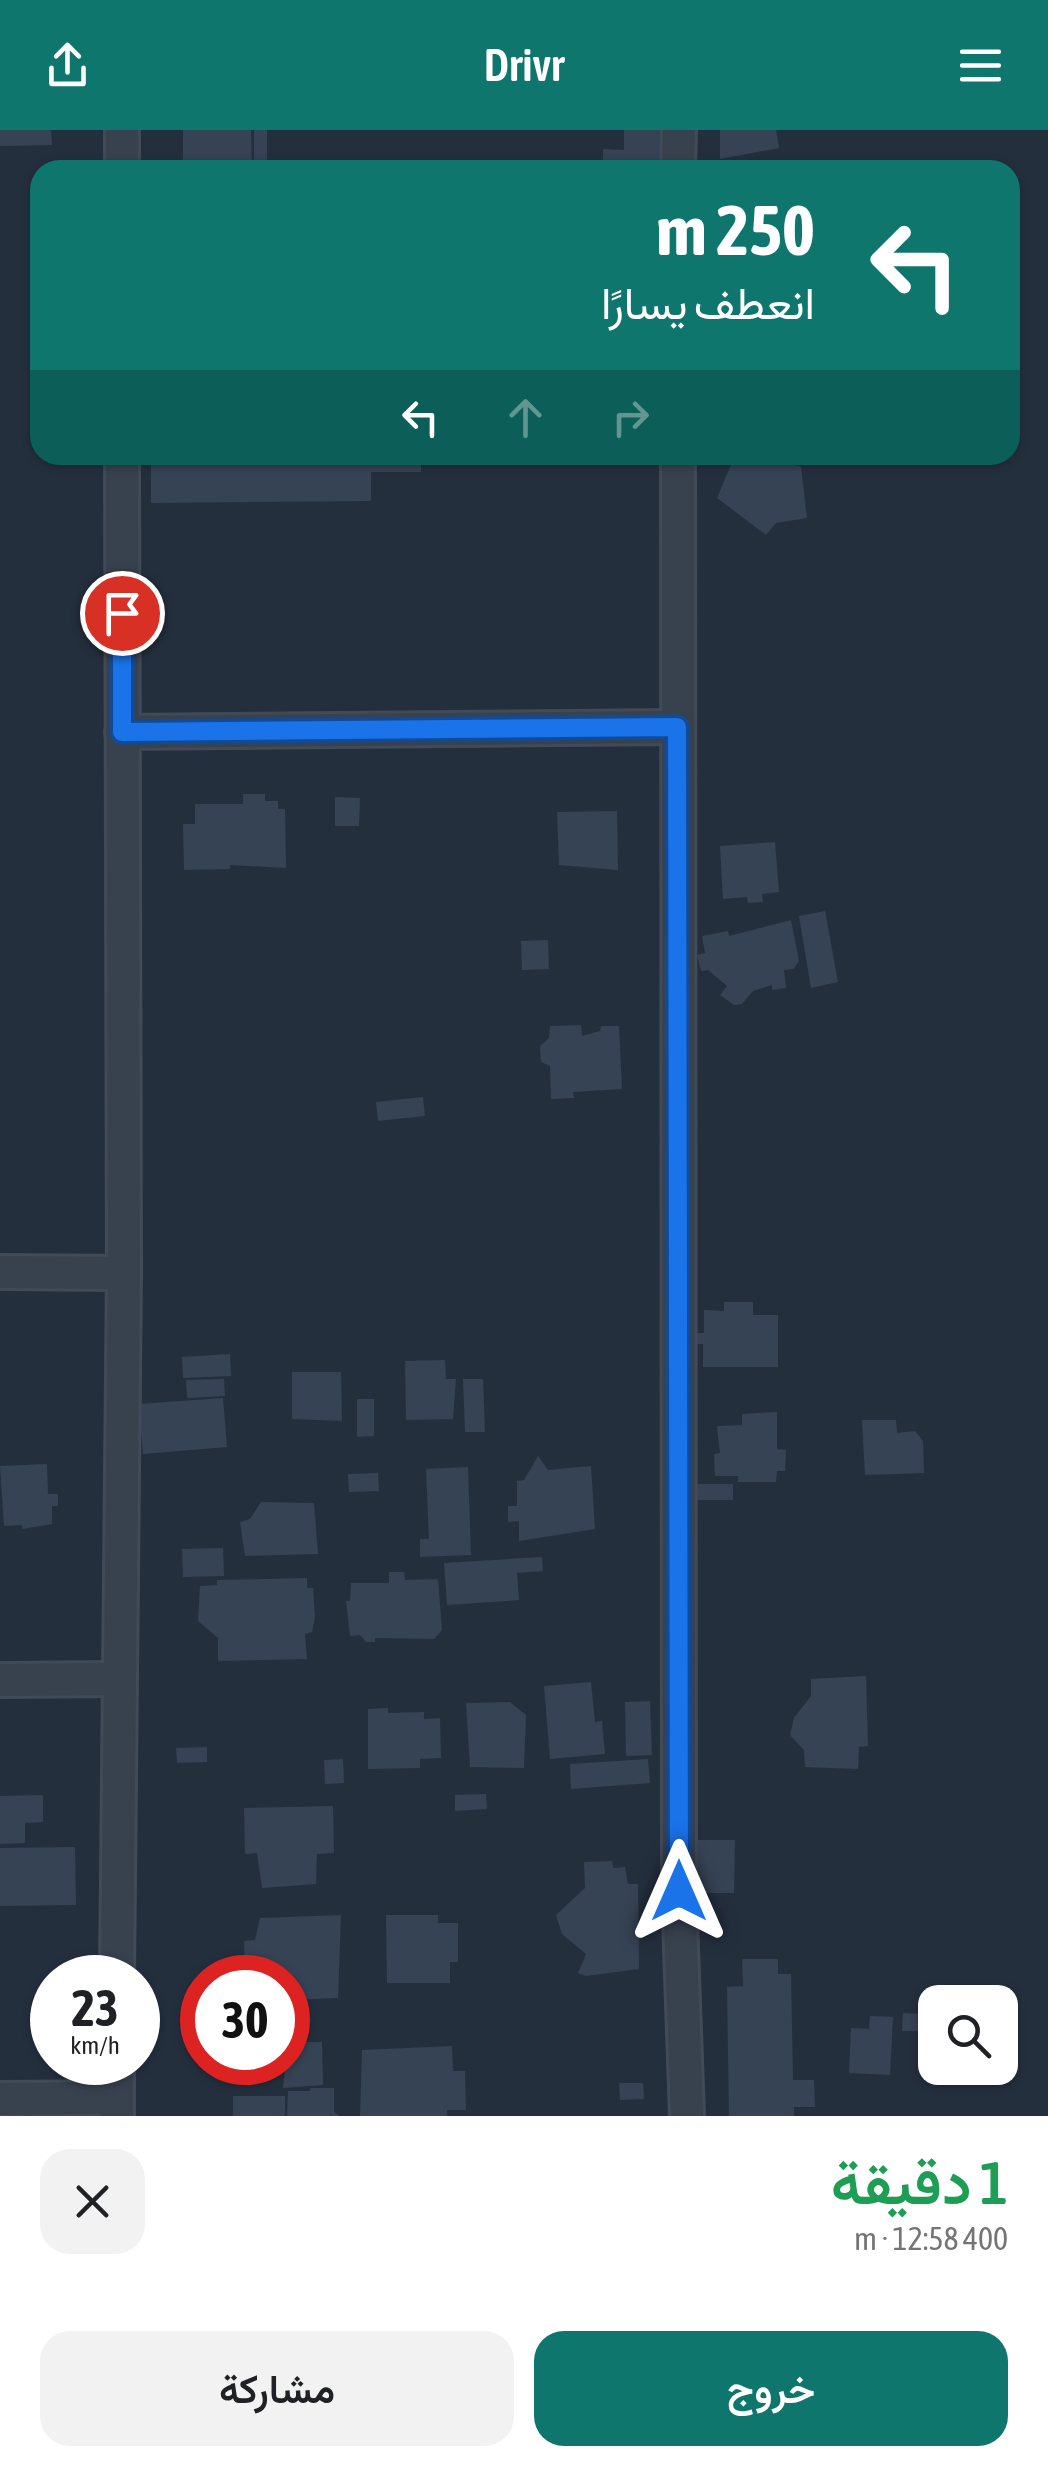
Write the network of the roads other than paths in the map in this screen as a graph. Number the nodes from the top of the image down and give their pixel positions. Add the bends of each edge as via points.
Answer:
1 (122, 130) edge
2 (678, 130) edge
3 (122, 160) edge
4 (678, 160) edge
5 (122, 465) edge
6 (678, 465) edge
7 (677, 727) junction
8 (122, 732) junction
9 (0, 1272) edge
10 (124, 1273) junction
11 (118, 1679) junction
12 (0, 1680) edge
13 (117, 1955) edge
14 (0, 2100) edge
15 (117, 2107) edge
16 (688, 2116) edge

1 - 3 street
2 - 4 street
5 - 8 street
6 - 7 street
7 - 8 street
7 - 16 street via 679,1891
8 - 10 street
9 - 10 street
10 - 11 street
11 - 12 street
11 - 13 street
14 - 15 street

